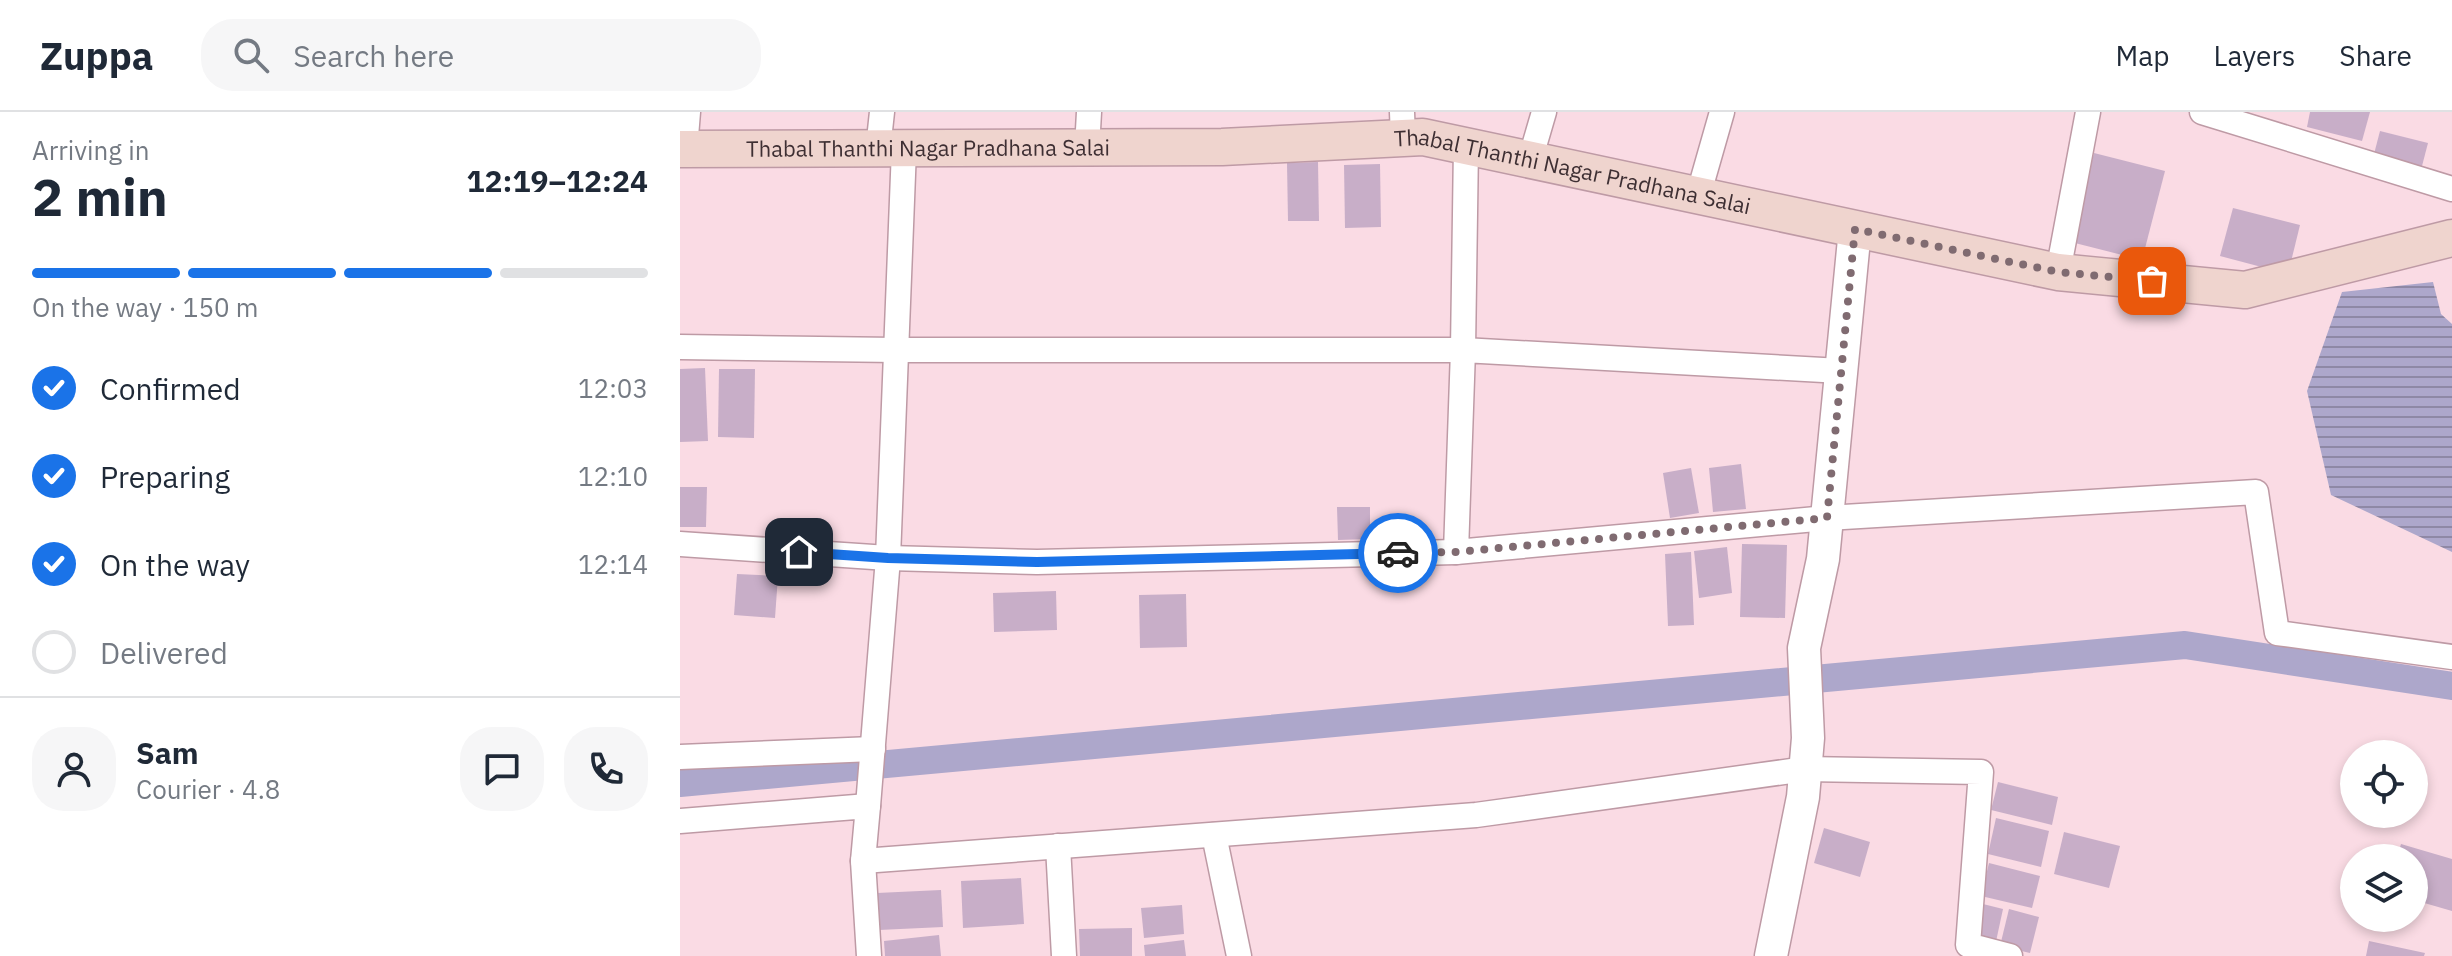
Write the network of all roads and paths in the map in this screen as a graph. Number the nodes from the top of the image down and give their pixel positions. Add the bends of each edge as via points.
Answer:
1 (688, 112) edge
2 (882, 112) edge
3 (1089, 112) edge
4 (1544, 112) edge
5 (1722, 112) edge
6 (2088, 112) edge
7 (2202, 112) edge
8 (2278, 123) edge
9 (1403, 125) edge
10 (1466, 146) junction
11 (1087, 148) junction
12 (683, 149) edge
13 (891, 149) junction
14 (1530, 160) junction
15 (2452, 189) edge
16 (1698, 196) junction
17 (1855, 229) junction
18 (2452, 238) edge
19 (2058, 272) junction
20 (680, 347) edge
21 (896, 350) junction
22 (1463, 350) junction
23 (1841, 371) junction
24 (1827, 518) junction
25 (680, 544) edge
26 (1456, 552) junction
27 (888, 558) junction
28 (2452, 657) edge
29 (1807, 754) junction
30 (680, 757) edge
31 (872, 763) junction
32 (868, 806) junction
33 (680, 821) edge
34 (1214, 835) junction
35 (1058, 846) junction
36 (863, 861) junction
37 (869, 956) edge
38 (1064, 956) edge
39 (1239, 956) edge
40 (1771, 956) edge
41 (2010, 956) edge

1 - 12 street
2 - 13 street
3 - 11 street
4 - 14 street
5 - 16 street
6 - 19 street
7 - 8 street
8 - 15 street
9 - 10 main road, Thabal Thanthi Nagar Pradhana Salai via 1423,137
9 - 11 main road, Thabal Thanthi Nagar Pradhana Salai via 1222,147
10 - 14 main road, Thabal Thanthi Nagar Pradhana Salai
10 - 22 street
11 - 13 main road, Thabal Thanthi Nagar Pradhana Salai
12 - 13 main road, Thabal Thanthi Nagar Pradhana Salai
13 - 21 street
14 - 16 main road, Thabal Thanthi Nagar Pradhana Salai
16 - 17 main road, Thabal Thanthi Nagar Pradhana Salai
17 - 19 main road, Thabal Thanthi Nagar Pradhana Salai
17 - 23 street
18 - 19 main road, Thabal Thanthi Nagar Pradhana Salai via 2245,290
20 - 21 street
21 - 22 street
21 - 27 street
22 - 23 street
22 - 26 street
23 - 24 street
24 - 26 street
24 - 28 street via 2256,492 2277,633
24 - 29 street via 1804,648
25 - 27 street
26 - 27 street via 1037,562
27 - 31 street
29 - 34 street via 1476,815
29 - 40 street
29 - 41 street via 1981,772 1968,945
30 - 31 street
31 - 32 street
32 - 33 street
32 - 36 street
34 - 35 street
34 - 39 street
35 - 36 street
35 - 38 street
36 - 37 street

